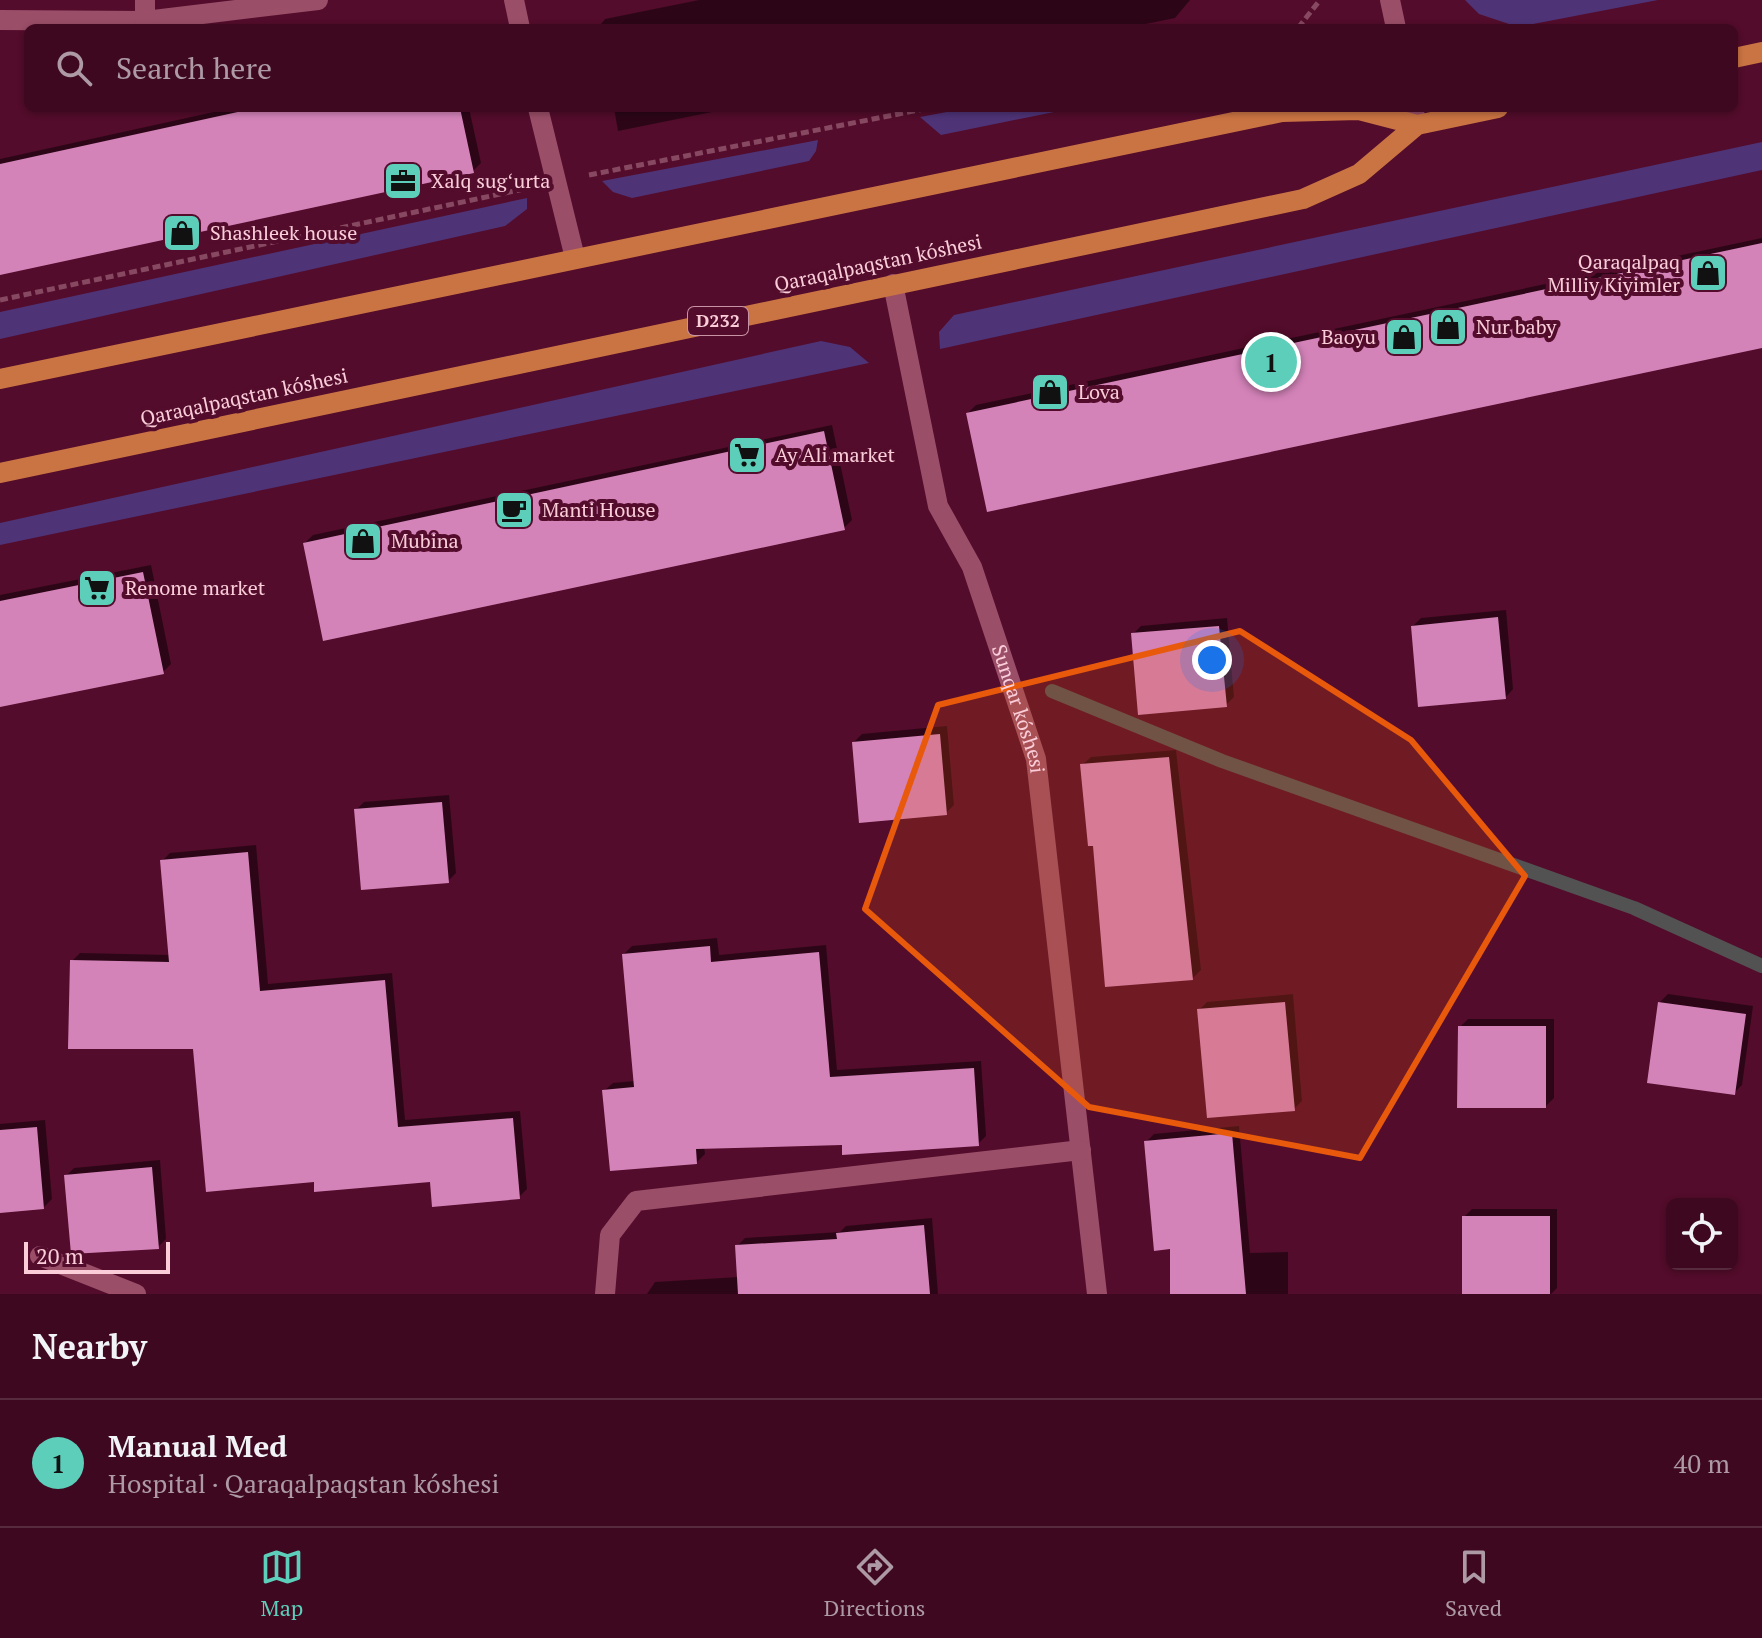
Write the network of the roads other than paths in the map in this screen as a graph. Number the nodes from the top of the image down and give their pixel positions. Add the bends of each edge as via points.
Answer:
1 (145, 0) edge
2 (318, 0) edge
3 (514, 0) edge
4 (1390, 0) edge
5 (0, 20) edge
6 (145, 21) junction
7 (519, 24) edge
8 (1395, 24) edge
9 (1762, 52) edge
10 (1738, 57) edge
11 (539, 112) edge
12 (1282, 112) edge
13 (1375, 112) edge
14 (1461, 112) edge
15 (1415, 117) edge
16 (575, 258) junction
17 (893, 284) junction
18 (0, 379) edge
19 (0, 473) edge
20 (1081, 1150) junction
21 (40, 1256) dead end
22 (136, 1294) edge
23 (605, 1294) edge
24 (1097, 1294) edge

1 - 6 street
2 - 6 street
3 - 7 street
4 - 8 street
5 - 6 street
9 - 10 main road
11 - 16 street
12 - 16 main road, Qaraqalpaqstan kóshesi / D232
13 - 15 main road, Qaraqalpaqstan kóshesi / D232
14 - 15 main road, Qaraqalpaqstan kóshesi / D232
15 - 17 main road, Qaraqalpaqstan kóshesi / D232 via 1359,174 1303,199
16 - 18 main road, Qaraqalpaqstan kóshesi / D232
17 - 19 main road, Qaraqalpaqstan kóshesi / D232
17 - 20 street, Sunqar kóshesi via 938,506 972,567 1036,759
20 - 23 street via 636,1201 610,1235
20 - 24 street, Sunqar kóshesi
21 - 22 street

